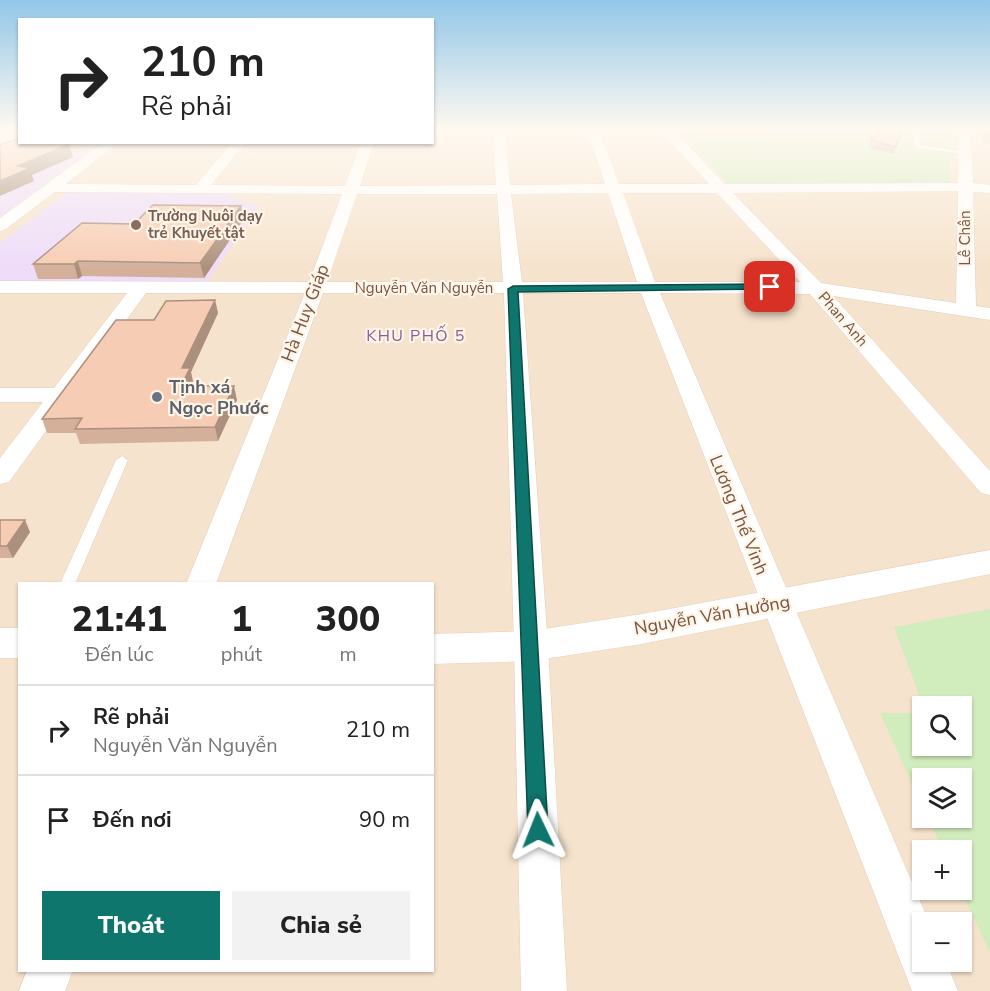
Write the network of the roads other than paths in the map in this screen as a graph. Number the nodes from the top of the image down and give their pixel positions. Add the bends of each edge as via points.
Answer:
1 (65, 176) edge
2 (211, 176) edge
3 (354, 176) edge
4 (501, 176) edge
5 (610, 176) edge
6 (709, 176) edge
7 (965, 176) edge
8 (965, 187) junction
9 (49, 188) junction
10 (201, 188) junction
11 (614, 188) junction
12 (720, 188) junction
13 (502, 189) junction
14 (990, 189) edge
15 (349, 190) junction
16 (0, 226) edge
17 (0, 287) edge
18 (316, 288) junction
19 (648, 288) junction
20 (815, 288) junction
21 (139, 289) junction
22 (513, 289) junction
23 (966, 310) junction
24 (990, 314) edge
25 (0, 395) edge
26 (60, 395) junction
27 (122, 460) dead end
28 (0, 476) edge
29 (990, 487) edge
30 (990, 562) edge
31 (68, 582) edge
32 (202, 582) edge
33 (774, 604) junction
34 (0, 643) edge
35 (18, 643) edge
36 (531, 646) junction
37 (434, 649) edge
38 (912, 935) edge
39 (49, 972) edge
40 (927, 972) edge
41 (42, 991) edge
42 (544, 991) edge
43 (935, 991) edge

1 - 9 street
2 - 10 street
3 - 15 street, Hà Huy Giáp
4 - 13 street
5 - 11 street, Lương Thế Vinh
6 - 12 street, Phan Anh
7 - 8 street, Lê Chân
8 - 12 street
8 - 14 street
8 - 23 street, Lê Chân
9 - 10 street
9 - 16 street
10 - 15 street
11 - 12 street
11 - 13 street
11 - 19 street, Lương Thế Vinh
12 - 20 street, Phan Anh
13 - 15 street
13 - 22 street
15 - 18 street, Hà Huy Giáp
17 - 21 street, Nguyễn Văn Nguyễn
18 - 21 street, Nguyễn Văn Nguyễn
18 - 22 street, Nguyễn Văn Nguyễn
18 - 32 street, Hà Huy Giáp
19 - 20 street, Nguyễn Văn Nguyễn
19 - 22 street, Nguyễn Văn Nguyễn
19 - 33 street, Lương Thế Vinh
20 - 23 street, Nguyễn Văn Nguyễn
20 - 29 street, Phan Anh
21 - 26 street
22 - 36 street
23 - 24 street, Nguyễn Văn Nguyễn
25 - 26 street
26 - 28 street
27 - 31 lane
30 - 33 street, Nguyễn Văn Hưởng
33 - 36 street, Nguyễn Văn Hưởng
33 - 38 street, Lương Thế Vinh
34 - 35 street
36 - 37 street, Nguyễn Văn Hưởng
36 - 42 street
39 - 41 street
40 - 43 street, Lương Thế Vinh

